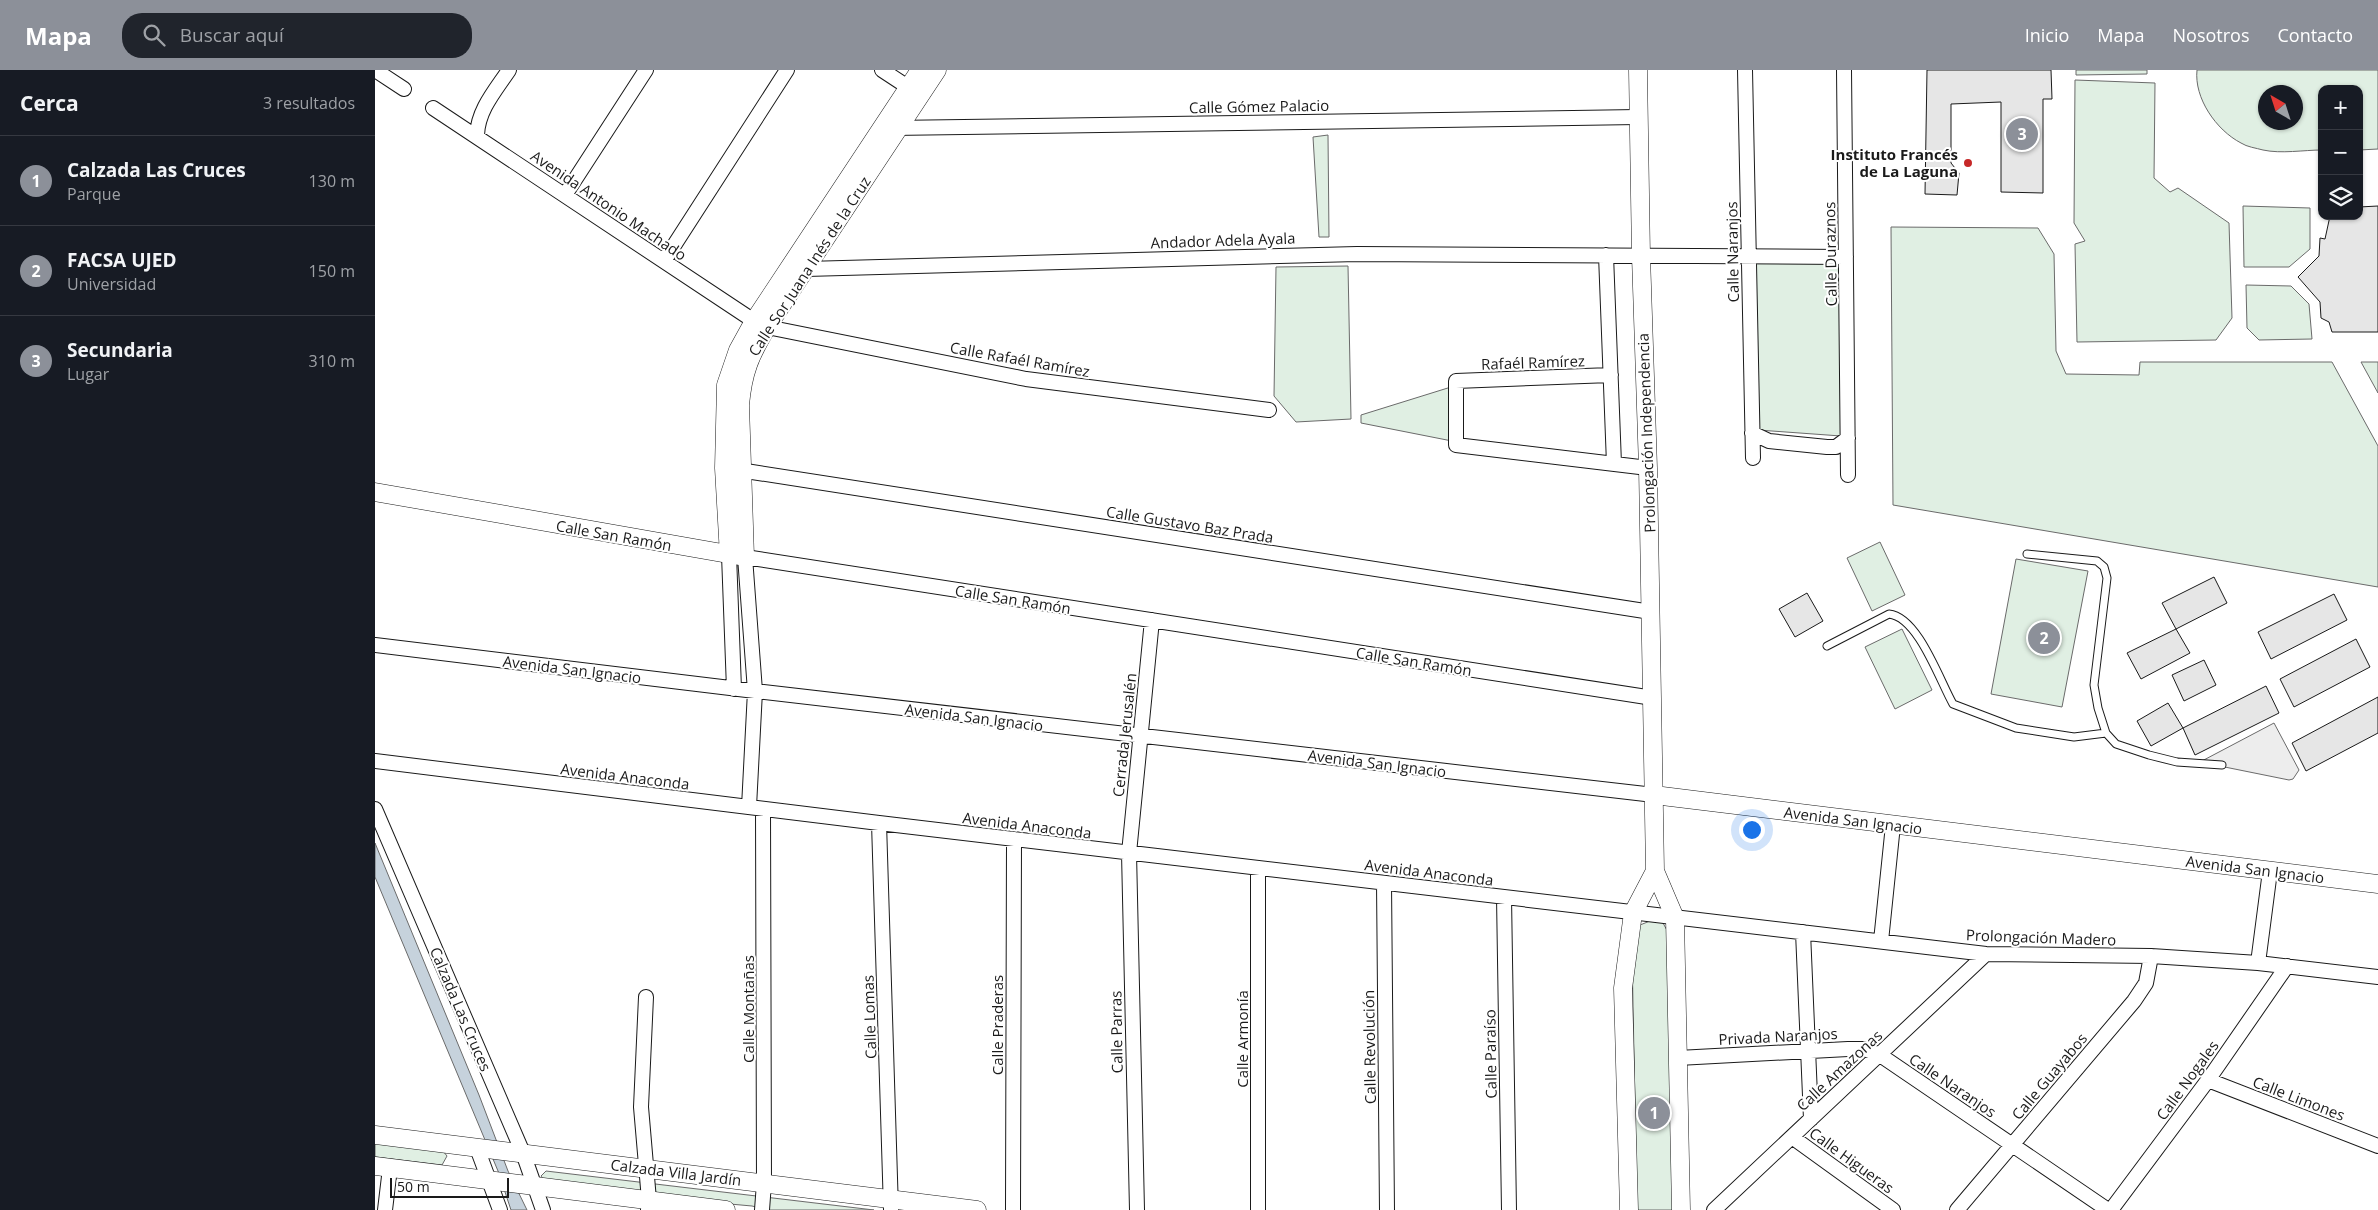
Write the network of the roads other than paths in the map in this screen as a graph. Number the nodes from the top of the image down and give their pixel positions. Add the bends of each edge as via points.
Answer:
1 (375, 70) edge
2 (509, 70) edge
3 (646, 70) edge
4 (787, 70) edge
5 (882, 70) edge
6 (921, 70) edge
7 (937, 70) edge
8 (1638, 70) edge
9 (1745, 70) edge
10 (1844, 70) edge
11 (403, 89) dead end
12 (915, 91) junction
13 (433, 108) dead end
14 (1638, 117) junction
15 (881, 128) junction
16 (898, 128) junction
17 (477, 135) junction
18 (565, 195) junction
19 (1606, 254) junction
20 (1641, 256) junction
21 (1749, 256) junction
22 (1846, 257) junction
23 (664, 261) junction
24 (806, 269) junction
25 (761, 324) junction
26 (1611, 375) junction
27 (1269, 410) dead end
28 (1752, 433) junction
29 (1848, 438) junction
30 (1753, 458) dead end
31 (1614, 464) junction
32 (1648, 468) junction
33 (733, 469) junction
34 (1848, 475) dead end
35 (375, 492) edge
36 (2027, 554) dead end
37 (737, 556) junction
38 (1651, 612) junction
39 (1152, 620) junction
40 (375, 645) edge
41 (1827, 646) dead end
42 (734, 689) junction
43 (755, 691) junction
44 (1653, 698) junction
45 (2106, 732) junction
46 (1139, 736) junction
47 (375, 761) edge
48 (2222, 765) dead end
49 (1653, 795) junction
50 (375, 808) edge
51 (756, 808) junction
52 (879, 824) junction
53 (1893, 825) junction
54 (1013, 839) junction
55 (1129, 853) junction
56 (1259, 868) junction
57 (1655, 871) junction
58 (2270, 871) junction
59 (1384, 883) junction
60 (2378, 884) edge
61 (1504, 898) junction
62 (1633, 913) junction
63 (1675, 918) junction
64 (1803, 932) junction
65 (1881, 942) junction
66 (1986, 954) junction
67 (2151, 956) junction
68 (2258, 963) junction
69 (2287, 966) junction
70 (2378, 977) edge
71 (646, 997) dead end
72 (1808, 1051) junction
73 (1880, 1055) junction
74 (1678, 1058) junction
75 (2208, 1080) junction
76 (1811, 1119) junction
77 (375, 1135) edge
78 (1792, 1137) junction
79 (2012, 1145) junction
80 (2378, 1146) edge
81 (477, 1148) junction
82 (523, 1153) junction
83 (383, 1167) edge
84 (645, 1168) junction
85 (489, 1180) junction
86 (765, 1183) junction
87 (533, 1186) junction
88 (648, 1205) edge
89 (891, 1205) edge
90 (385, 1210) edge
91 (501, 1210) edge
92 (543, 1210) edge
93 (726, 1210) edge
94 (762, 1210) edge
95 (977, 1210) edge
96 (1013, 1210) edge
97 (1137, 1210) edge
98 (1258, 1210) edge
99 (1387, 1210) edge
100 (1509, 1210) edge
101 (1629, 1210) edge
102 (1681, 1210) edge
103 (1714, 1210) edge
104 (1893, 1210) edge
105 (1957, 1210) edge
106 (2109, 1210) edge

1 - 11 street
2 - 17 street via 483,109 477,122
3 - 18 street
4 - 23 street
5 - 12 street
6 - 12 street, Calle Sor Juana Inés de la Cruz
7 - 12 street, Calle Sor Juana Inés de la Cruz
8 - 14 street, Prolongación Independencia
9 - 21 street, Calle Naranjos
10 - 22 street, Calle Duraznos
12 - 15 street, Calle Sor Juana Inés de la Cruz
12 - 16 street, Calle Sor Juana Inés de la Cruz
13 - 17 street, Avenida Antonio Machado
14 - 16 street, Calle Gómez Palacio
14 - 20 street, Prolongación Independencia
15 - 16 street, Calle Gómez Palacio
15 - 25 street, Calle Sor Juana Inés de la Cruz
16 - 24 street, Calle Sor Juana Inés de la Cruz
17 - 18 street, Avenida Antonio Machado
18 - 23 street, Avenida Antonio Machado
19 - 20 street, Andador Adela Ayala
19 - 24 street, Andador Adela Ayala via 1266,255
19 - 26 street
20 - 21 street, Andador Adela Ayala
20 - 32 street, Prolongación Independencia
21 - 22 street, Andador Adela Ayala
21 - 28 street, Calle Naranjos
22 - 29 street, Calle Duraznos
23 - 25 street, Avenida Antonio Machado
24 - 25 street, Calle Sor Juana Inés de la Cruz
25 - 27 street, Calle Rafaél Ramírez via 1026,379
25 - 33 street, Calle Sor Juana Inés de la Cruz via 738,350 726,385
26 - 31 street
26 - 31 street, Rafaél Ramírez via 1456,381 1456,445
28 - 29 street via 1769,441 1827,447 1836,447
28 - 30 street
29 - 34 street, Calle Duraznos
31 - 32 street
32 - 38 street, Prolongación Independencia
33 - 37 street, Calle Sor Juana Inés de la Cruz
33 - 38 street, Calle Gustavo Baz Prada
35 - 37 street, Calle San Ramón
36 - 45 lane via 2097,561 2104,567 2107,578 2094,685
37 - 39 street, Calle San Ramón
37 - 42 street, Calle Sor Juana Inés de la Cruz
37 - 43 street, Calle Sor Juana Inés de la Cruz
38 - 44 street, Prolongación Independencia
39 - 44 street, Calle San Ramón
39 - 46 street, Cerrada Jerusalén
40 - 42 street, Avenida San Ignacio
41 - 45 lane via 1889,614 1899,615 1923,644 1953,704 2016,728 2074,737
42 - 43 street, Avenida San Ignacio
43 - 46 street, Avenida San Ignacio
43 - 51 street, Calle Montañas
44 - 49 street, Prolongación Independencia
45 - 48 lane via 2115,744 2149,755 2177,762
46 - 49 street, Avenida San Ignacio
46 - 55 street, Cerrada Jerusalén
47 - 51 street, Avenida Anaconda
49 - 53 street, Avenida San Ignacio
49 - 57 street
50 - 82 street, Calzada Las Cruces
51 - 52 street, Avenida Anaconda
51 - 86 street, Calle Montañas
52 - 54 street, Avenida Anaconda
52 - 89 street, Calle Lomas
53 - 58 street, Avenida San Ignacio
53 - 65 street
54 - 55 street, Avenida Anaconda
54 - 96 street, Calle Praderas
55 - 56 street, Avenida Anaconda
55 - 97 street, Calle Parras
56 - 59 street, Avenida Anaconda
56 - 98 street, Calle Armonía
57 - 62 street
57 - 63 street
58 - 60 street, Avenida San Ignacio
58 - 68 street
59 - 61 street, Avenida Anaconda
59 - 99 street, Calle Revolución
61 - 62 street, Avenida Anaconda
61 - 100 street, Calle Paraíso
62 - 63 street, Avenida Anaconda
62 - 101 street via 1623,988
63 - 64 street, Prolongación Madero
63 - 74 street
64 - 65 street, Prolongación Madero
64 - 72 street
65 - 66 street, Prolongación Madero
66 - 67 street, Prolongación Madero
66 - 73 street, Calle Amazonas
67 - 68 street, Prolongación Madero
67 - 79 street, Calle Guayabos via 2146,983 2134,1001
68 - 69 street, Prolongación Madero
69 - 70 street, Prolongación Madero
69 - 75 street, Calle Nogales
71 - 84 street via 641,1107
72 - 73 street, Privada Naranjos via 1856,1049
72 - 74 street, Privada Naranjos
72 - 76 street
73 - 76 street, Calle Amazonas
73 - 79 street, Calle Naranjos
74 - 102 street
75 - 80 street, Calle Limones
75 - 106 street, Calle Nogales
76 - 78 street, Calle Amazonas
77 - 81 street, Calzada Villa Jardín
78 - 103 street, Calle Amazonas
78 - 104 street, Calle Higueras
79 - 105 street, Calle Guayabos
79 - 106 street, Calle Naranjos
81 - 82 street, Calzada Villa Jardín
81 - 85 street
82 - 84 street, Calzada Villa Jardín
82 - 87 street, Calzada Las Cruces
83 - 85 street, Calzada Villa Jardín
83 - 90 street
84 - 86 street, Calzada Villa Jardín
84 - 88 street
85 - 87 street, Calzada Villa Jardín
85 - 91 street
86 - 89 street, Calzada Villa Jardín
86 - 94 street, Calle Montañas
87 - 88 street, Calzada Villa Jardín
87 - 92 street, Calzada Las Cruces
88 - 93 street, Calzada Villa Jardín
89 - 95 street, Calzada Villa Jardín

